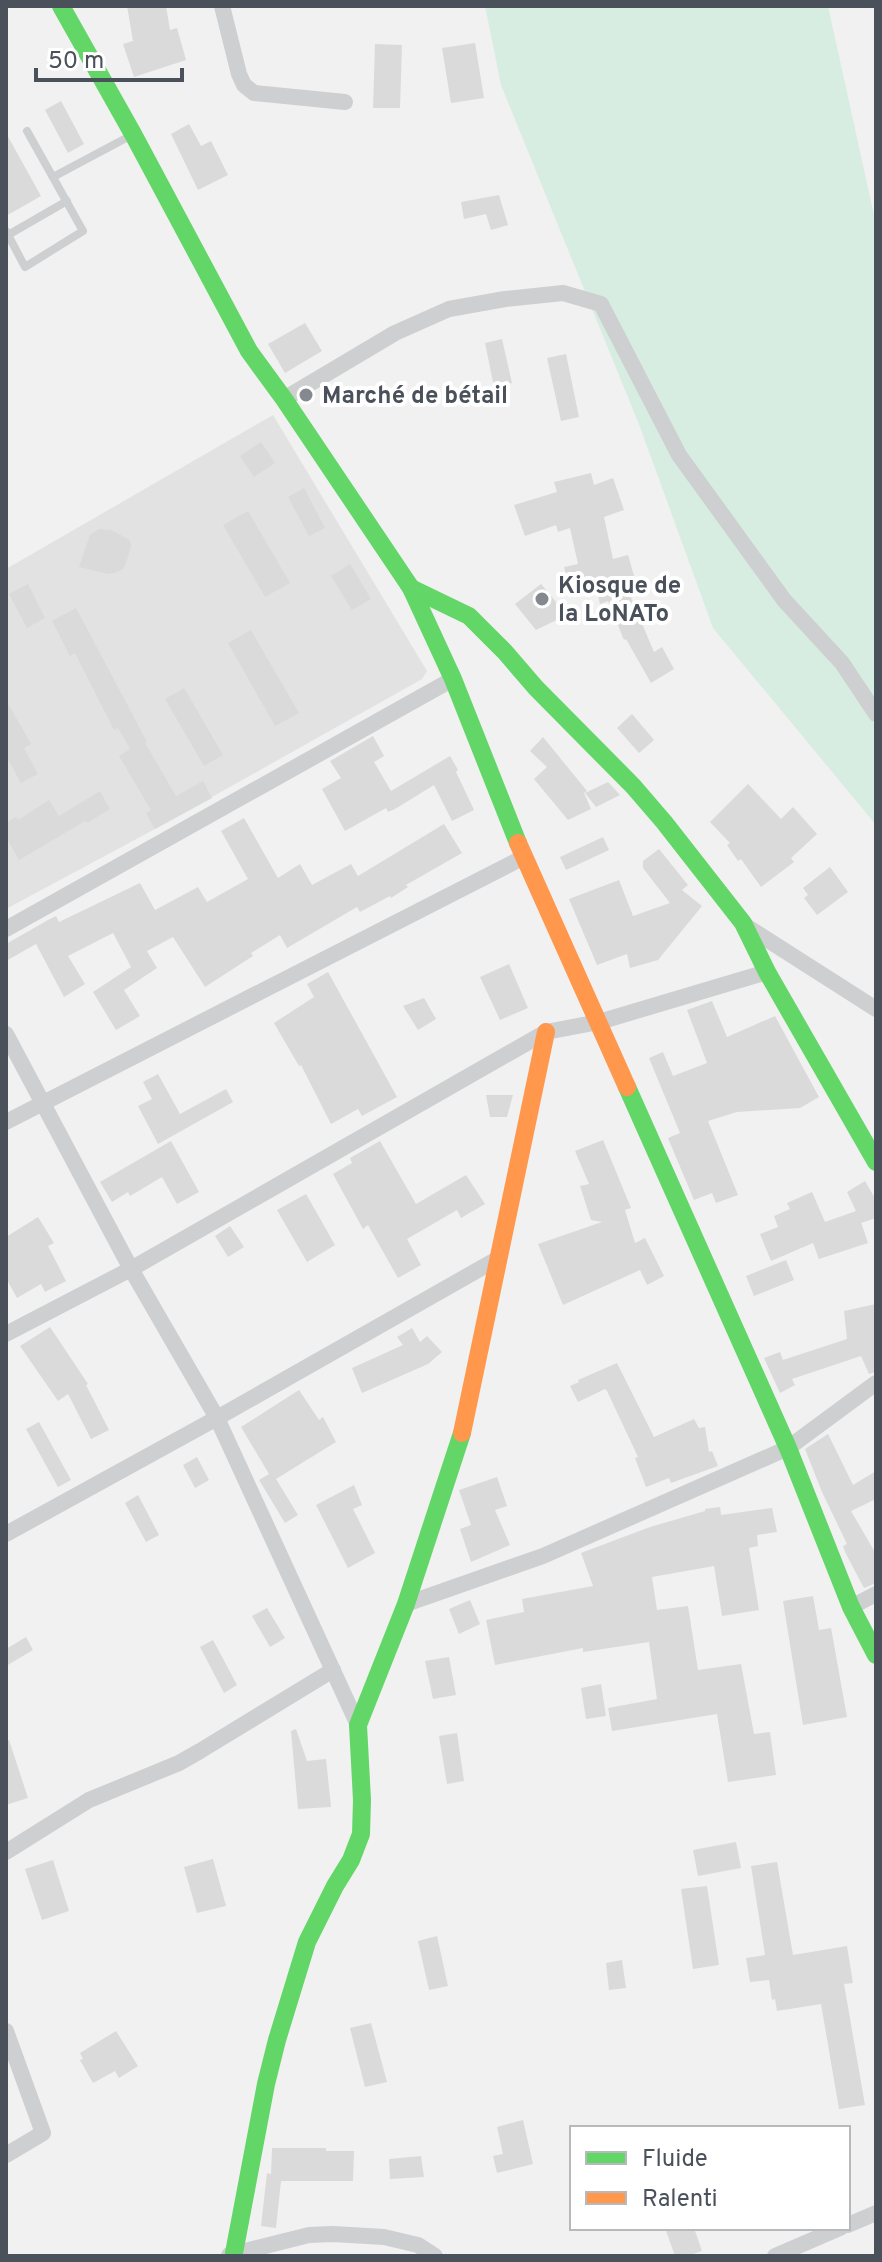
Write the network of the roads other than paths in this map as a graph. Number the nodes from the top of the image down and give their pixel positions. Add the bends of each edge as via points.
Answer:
1 (61, 6) edge
2 (222, 6) edge
3 (345, 102) dead end
4 (27, 131) dead end
5 (133, 134) junction
6 (53, 177) junction
7 (67, 201) junction
8 (7, 233) edge
9 (284, 399) junction
10 (411, 588) junction
11 (453, 679) junction
12 (876, 714) edge
13 (524, 857) junction
14 (743, 923) junction
15 (6, 929) edge
16 (767, 972) junction
17 (876, 1009) edge
18 (599, 1022) junction
19 (546, 1032) junction
20 (6, 1034) edge
21 (44, 1103) junction
22 (6, 1122) edge
23 (876, 1162) edge
24 (499, 1258) junction
25 (131, 1269) junction
26 (6, 1334) edge
27 (876, 1383) edge
28 (217, 1418) junction
29 (788, 1448) junction
30 (6, 1534) edge
31 (876, 1594) edge
32 (406, 1604) junction
33 (851, 1607) junction
34 (876, 1655) edge
35 (333, 1670) junction
36 (358, 1725) junction
37 (6, 1852) edge
38 (6, 2031) edge
39 (6, 2155) edge
40 (876, 2213) edge
41 (850, 2224) edge
42 (835, 2230) edge
43 (231, 2254) edge
44 (435, 2256) edge
45 (775, 2256) edge

1 - 5 street
2 - 3 street via 239,74 254,93
4 - 6 lane
5 - 6 lane
5 - 9 street via 249,351
6 - 7 lane
7 - 8 lane
7 - 8 lane via 83,231 25,267
9 - 10 street
9 - 12 street via 395,333 449,309 563,293 601,304 679,455 784,600 842,663
10 - 11 street
10 - 14 street via 469,616 496,643 654,810
11 - 13 street
11 - 15 street
13 - 18 street
13 - 21 street
14 - 16 street
14 - 17 street
16 - 18 street
16 - 23 street
18 - 19 street
18 - 29 street
19 - 24 street
19 - 25 street
20 - 21 street
21 - 22 street
21 - 25 street
24 - 28 street
24 - 32 street via 461,1436
25 - 26 street
25 - 28 street
27 - 29 street
28 - 30 street
28 - 35 street
29 - 32 street via 553,1552
29 - 33 street
31 - 33 street
32 - 36 street
33 - 34 street
35 - 36 street
35 - 37 street via 179,1763 89,1800
36 - 43 street via 361,1834 307,1942 266,2084
38 - 39 street via 43,2133
40 - 41 street
42 - 45 street
43 - 44 street via 333,2234 384,2237 418,2245

